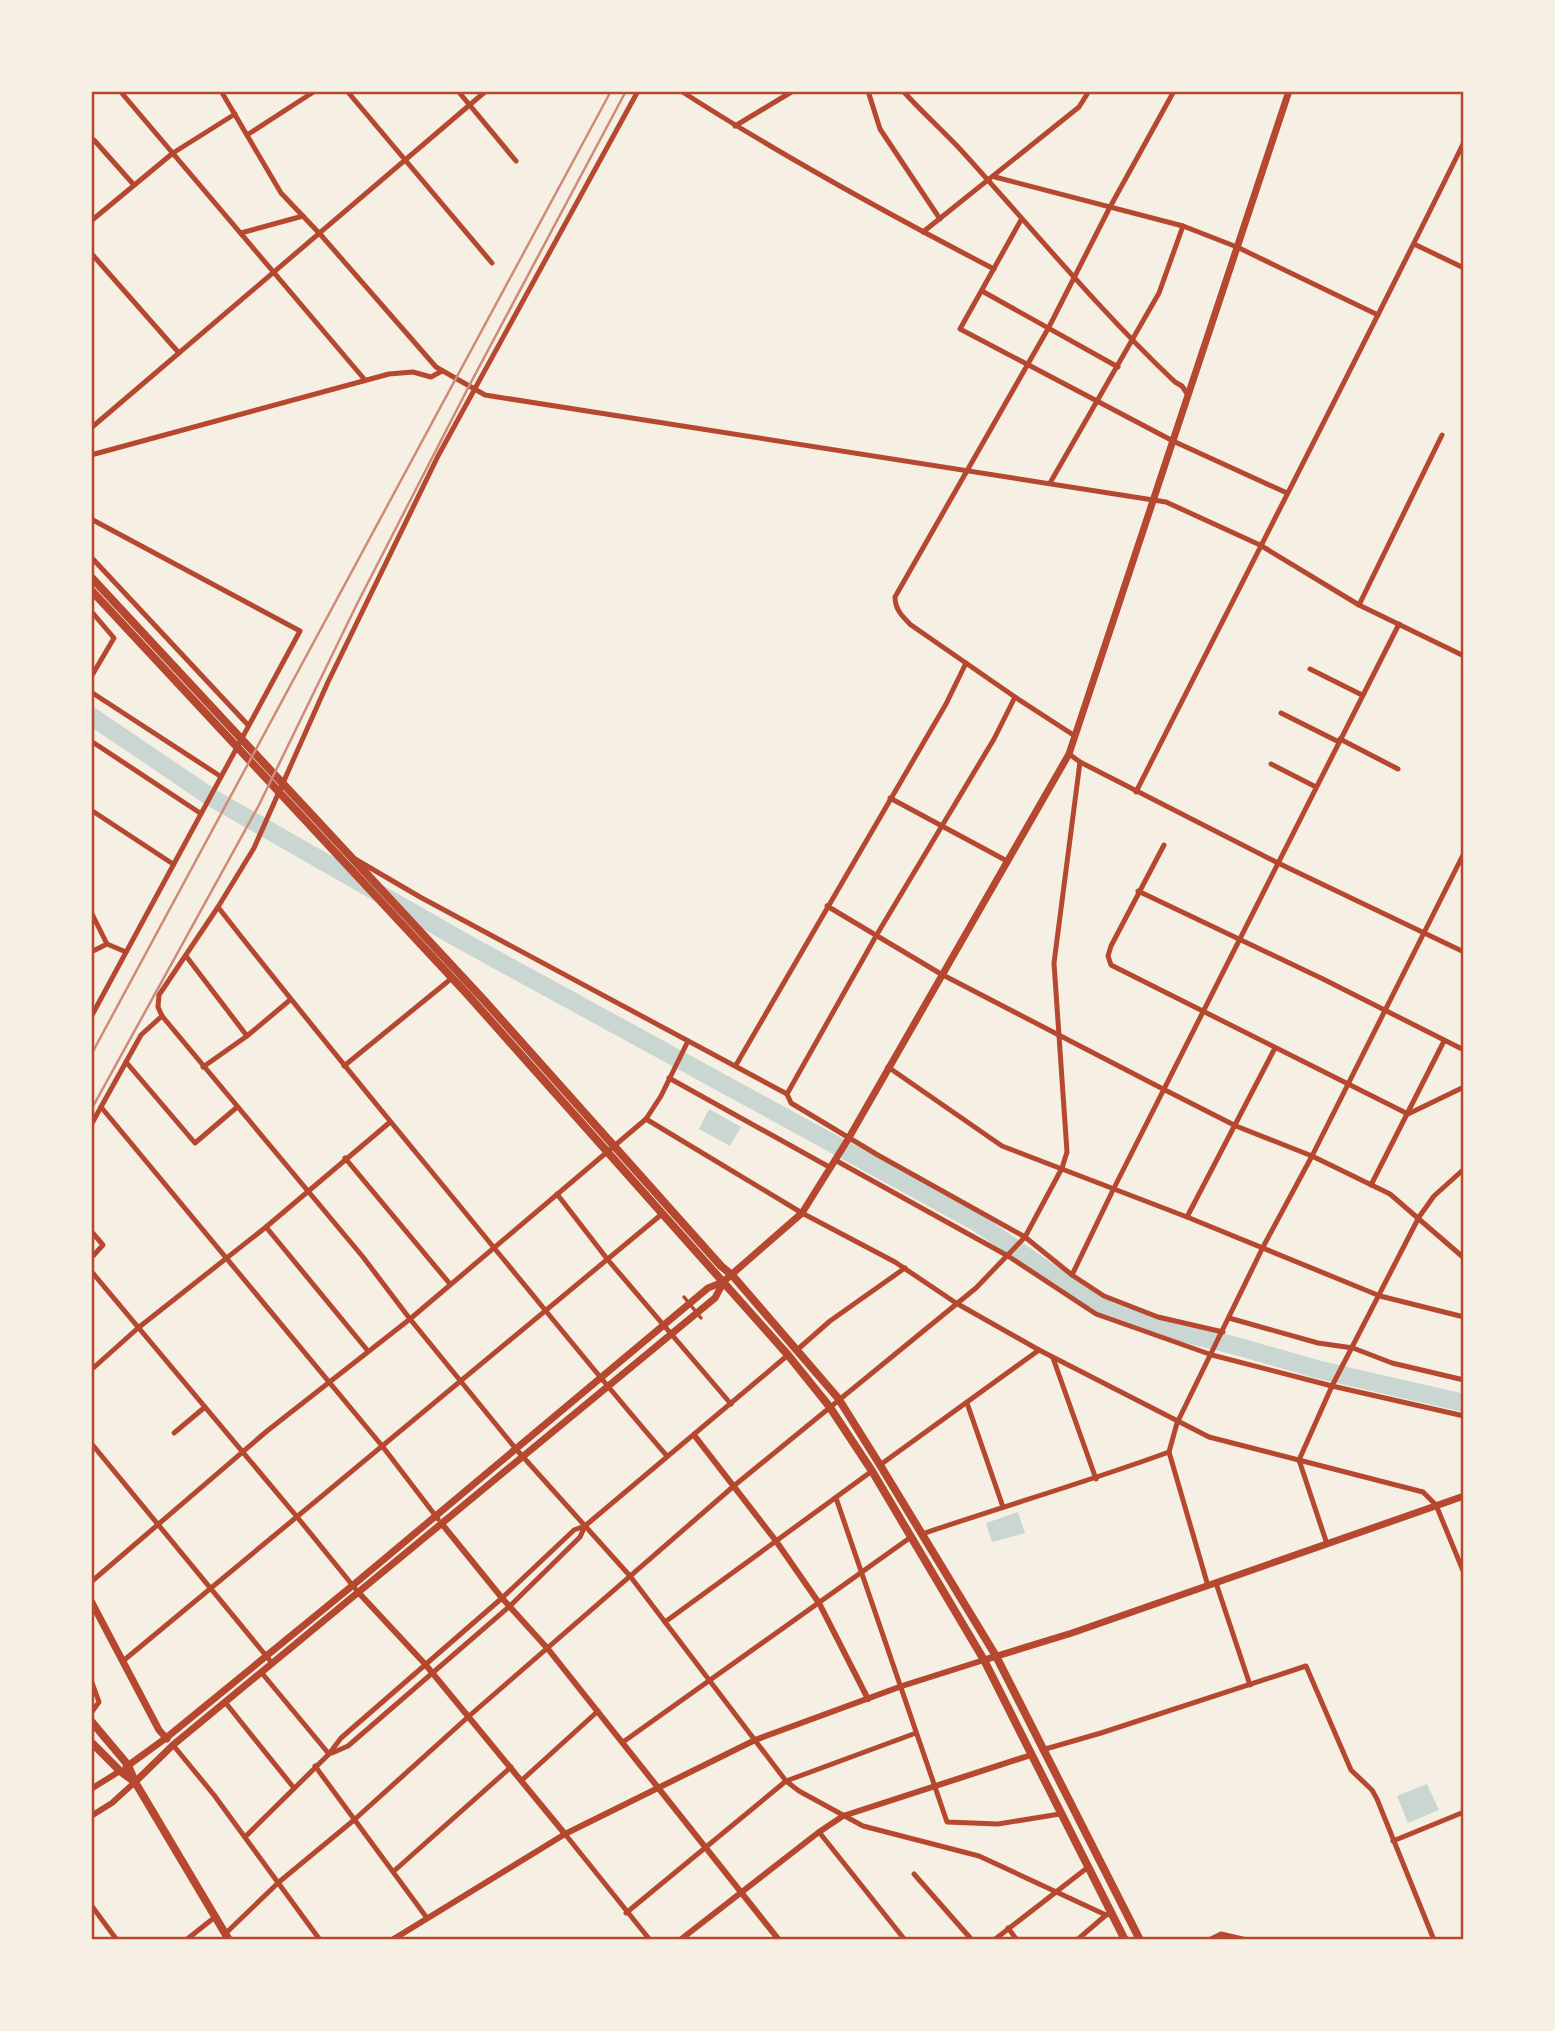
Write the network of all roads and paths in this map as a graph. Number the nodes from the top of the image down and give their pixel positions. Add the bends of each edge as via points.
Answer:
1 (120, 91) edge
2 (222, 91) edge
3 (315, 91) edge
4 (347, 91) edge
5 (458, 91) edge
6 (486, 91) edge
7 (638, 91) edge
8 (681, 91) edge
9 (793, 91) edge
10 (868, 91) edge
11 (903, 91) edge
12 (1089, 91) edge
13 (1174, 91) edge
14 (1289, 91) edge
15 (470, 105) junction
16 (235, 114) junction
17 (735, 126) junction
18 (247, 135) junction
19 (91, 140) edge
20 (1464, 142) edge
21 (173, 153) junction
22 (407, 159) junction
23 (516, 161) dead end
24 (995, 177) junction
25 (988, 183) junction
26 (134, 185) junction
27 (1110, 206) junction
28 (91, 210) edge
29 (303, 216) junction
30 (94, 219) edge
31 (940, 219) junction
32 (1021, 220) junction
33 (1182, 226) junction
34 (923, 232) junction
35 (241, 233) junction
36 (320, 234) junction
37 (1414, 244) junction
38 (1237, 247) junction
39 (91, 253) edge
40 (492, 263) dead end
41 (1464, 268) edge
42 (994, 269) junction
43 (274, 273) junction
44 (1074, 278) junction
45 (982, 291) junction
46 (1378, 315) junction
47 (1049, 327) junction
48 (1133, 342) junction
49 (179, 353) junction
50 (1026, 366) junction
51 (1118, 367) junction
52 (442, 371) junction
53 (365, 380) junction
54 (474, 389) junction
55 (1188, 395) junction
56 (1097, 400) junction
57 (91, 428) edge
58 (1442, 435) dead end
59 (1173, 441) junction
60 (91, 455) edge
61 (967, 472) junction
62 (1050, 483) junction
63 (1287, 493) junction
64 (1154, 502) junction
65 (91, 519) edge
66 (1260, 545) junction
67 (91, 557) edge
68 (91, 577) edge
69 (91, 590) edge
70 (1359, 605) junction
71 (91, 611) edge
72 (1399, 624) junction
73 (1464, 656) edge
74 (966, 663) junction
75 (1310, 669) dead end
76 (91, 677) edge
77 (91, 692) edge
78 (1362, 695) junction
79 (1014, 697) junction
80 (1281, 713) dead end
81 (248, 725) junction
82 (1075, 736) junction
83 (1339, 740) junction
84 (91, 741) edge
85 (1069, 754) junction
86 (1080, 762) junction
87 (1270, 764) dead end
88 (1398, 769) dead end
89 (219, 778) junction
90 (1316, 787) junction
91 (280, 788) junction
92 (1136, 792) junction
93 (890, 798) junction
94 (91, 810) edge
95 (201, 811) junction
96 (943, 825) junction
97 (1164, 845) dead end
98 (1464, 853) edge
99 (1007, 861) junction
100 (1278, 863) junction
101 (173, 864) junction
102 (1138, 891) junction
103 (827, 906) junction
104 (218, 907) junction
105 (91, 912) edge
106 (1423, 932) junction
107 (876, 936) junction
108 (1240, 939) junction
109 (107, 944) junction
110 (91, 952) edge
111 (126, 952) junction
112 (1464, 952) edge
113 (186, 956) junction
114 (941, 974) junction
115 (452, 978) junction
116 (290, 1000) junction
117 (1384, 1011) junction
118 (1204, 1012) junction
119 (162, 1016) junction
120 (91, 1017) edge
121 (1061, 1034) junction
122 (247, 1036) junction
123 (688, 1041) junction
124 (1444, 1041) junction
125 (1275, 1048) junction
126 (1464, 1050) edge
127 (127, 1062) junction
128 (736, 1065) junction
129 (344, 1066) junction
130 (204, 1067) junction
131 (888, 1067) junction
132 (670, 1076) junction
133 (1347, 1084) junction
134 (1464, 1087) edge
135 (1164, 1090) junction
136 (787, 1094) junction
137 (101, 1107) junction
138 (236, 1108) junction
139 (1408, 1114) junction
140 (646, 1119) junction
141 (390, 1123) junction
142 (91, 1125) edge
143 (1236, 1126) junction
144 (847, 1140) junction
145 (612, 1149) junction
146 (1312, 1156) junction
147 (345, 1158) junction
148 (836, 1159) junction
149 (831, 1168) junction
150 (1062, 1168) junction
151 (1464, 1169) edge
152 (1371, 1185) junction
153 (1113, 1189) junction
154 (306, 1190) junction
155 (557, 1194) junction
156 (802, 1213) junction
157 (662, 1214) junction
158 (1187, 1217) junction
159 (1419, 1217) junction
160 (266, 1227) junction
161 (91, 1231) edge
162 (1025, 1238) junction
163 (1263, 1247) junction
164 (494, 1248) junction
165 (1010, 1254) junction
166 (226, 1256) junction
167 (91, 1258) edge
168 (1464, 1258) edge
169 (608, 1260) junction
170 (905, 1268) junction
171 (91, 1271) edge
172 (732, 1275) junction
173 (1073, 1275) junction
174 (723, 1282) junction
175 (450, 1284) junction
176 (1380, 1296) junction
177 (684, 1297) dead end
178 (956, 1303) junction
179 (545, 1311) junction
180 (1464, 1317) edge
181 (701, 1318) dead end
182 (1229, 1318) junction
183 (410, 1319) junction
184 (663, 1326) junction
185 (138, 1328) junction
186 (1222, 1333) junction
187 (671, 1335) junction
188 (1353, 1348) junction
189 (797, 1350) junction
190 (1039, 1350) junction
191 (368, 1351) junction
192 (1212, 1353) junction
193 (788, 1355) junction
194 (1053, 1358) junction
195 (91, 1370) edge
196 (600, 1377) junction
197 (461, 1380) junction
198 (1464, 1380) edge
199 (328, 1382) junction
200 (1333, 1385) junction
201 (607, 1387) junction
202 (838, 1398) junction
203 (967, 1403) junction
204 (731, 1404) junction
205 (829, 1406) junction
206 (205, 1407) junction
207 (1464, 1416) edge
208 (1177, 1423) junction
209 (174, 1433) dead end
210 (694, 1435) junction
211 (91, 1443) edge
212 (383, 1447) junction
213 (516, 1449) junction
214 (242, 1452) junction
215 (1169, 1452) junction
216 (523, 1456) junction
217 (667, 1456) junction
218 (1299, 1460) junction
219 (880, 1465) junction
220 (872, 1471) junction
221 (1096, 1479) junction
222 (735, 1485) junction
223 (1464, 1496) edge
224 (836, 1498) junction
225 (1436, 1505) junction
226 (1003, 1507) junction
227 (435, 1515) junction
228 (298, 1518) junction
229 (442, 1524) junction
230 (159, 1525) junction
231 (585, 1526) junction
232 (922, 1534) junction
233 (911, 1537) junction
234 (776, 1541) junction
235 (1327, 1544) junction
236 (862, 1572) junction
237 (1464, 1573) edge
238 (630, 1576) junction
239 (91, 1582) edge
240 (1212, 1585) junction
241 (211, 1588) junction
242 (355, 1589) junction
243 (502, 1598) junction
244 (91, 1601) edge
245 (819, 1603) junction
246 (510, 1606) junction
247 (665, 1622) junction
248 (548, 1649) junction
249 (996, 1656) junction
250 (269, 1659) junction
251 (984, 1660) junction
252 (124, 1661) junction
253 (425, 1664) junction
254 (261, 1672) junction
255 (431, 1672) junction
256 (91, 1680) edge
257 (709, 1681) junction
258 (1250, 1685) junction
259 (902, 1686) junction
260 (868, 1699) junction
261 (225, 1702) junction
262 (598, 1711) junction
263 (91, 1713) edge
264 (468, 1717) junction
265 (91, 1721) edge
266 (916, 1733) junction
267 (166, 1738) junction
268 (755, 1740) junction
269 (91, 1742) edge
270 (622, 1742) junction
271 (173, 1745) junction
272 (1042, 1750) junction
273 (329, 1754) junction
274 (1031, 1755) junction
275 (128, 1765) junction
276 (316, 1766) junction
277 (511, 1767) junction
278 (120, 1771) junction
279 (522, 1780) junction
280 (786, 1781) junction
281 (135, 1782) junction
282 (934, 1786) junction
283 (659, 1787) junction
284 (294, 1788) junction
285 (91, 1789) edge
286 (1464, 1812) edge
287 (1060, 1814) junction
288 (91, 1816) edge
289 (843, 1816) junction
290 (354, 1820) junction
291 (819, 1832) junction
292 (565, 1834) junction
293 (245, 1837) junction
294 (1394, 1841) junction
295 (706, 1847) junction
296 (1087, 1868) junction
297 (394, 1871) junction
298 (914, 1874) dead end
299 (279, 1882) junction
300 (1055, 1891) junction
301 (742, 1893) junction
302 (91, 1905) edge
303 (626, 1913) junction
304 (1109, 1915) junction
305 (215, 1917) junction
306 (427, 1918) junction
307 (1008, 1928) junction
308 (227, 1937) edge
309 (1223, 1937) edge
310 (117, 1940) edge
311 (186, 1940) edge
312 (320, 1940) edge
313 (392, 1940) edge
314 (650, 1940) edge
315 (680, 1940) edge
316 (779, 1940) edge
317 (905, 1940) edge
318 (972, 1940) edge
319 (994, 1940) edge
320 (1017, 1940) edge
321 (1077, 1940) edge
322 (1125, 1940) edge
323 (1140, 1940) edge
324 (1209, 1940) edge
325 (1247, 1940) edge
326 (1434, 1940) edge

1 - 21 street
2 - 16 street
3 - 18 street
4 - 22 street
5 - 15 street
6 - 15 street
7 - 54 street
8 - 17 street
9 - 17 street
10 - 31 street via 880,129
11 - 25 street
12 - 24 street via 1079,107
13 - 27 street
14 - 38 main road
15 - 22 street
15 - 23 street
16 - 18 street
16 - 21 street
17 - 34 street
18 - 29 street via 272,181
19 - 26 street
20 - 37 street
21 - 26 street
21 - 35 street
22 - 36 street
22 - 40 street
24 - 25 street
24 - 27 street
25 - 31 street
25 - 32 street
26 - 30 street
27 - 33 street
27 - 44 street
28 - 30 street
29 - 35 street
29 - 36 street
31 - 34 street
32 - 42 street
32 - 44 street
33 - 38 street
33 - 48 street via 1159,293
34 - 42 street
35 - 43 street
36 - 43 street
36 - 52 street
37 - 41 street
37 - 46 street
38 - 46 street
38 - 55 main road
39 - 49 street
42 - 45 street
43 - 49 street
43 - 53 street
44 - 47 street
44 - 48 street
45 - 47 street
45 - 50 street via 960,329
46 - 63 street
47 - 50 street
47 - 51 street
48 - 51 street
48 - 55 street
49 - 57 street
50 - 56 street
50 - 61 street
51 - 56 street
52 - 53 street via 431,377 402,372
52 - 54 street
53 - 60 street
54 - 61 street via 485,395
54 - 91 street via 384,562
55 - 59 main road
56 - 59 street
56 - 62 street
58 - 70 street
59 - 63 street
59 - 64 main road
61 - 62 street
61 - 74 street via 895,597 901,615 911,625
62 - 64 street
63 - 66 street
64 - 66 street via 1166,502
64 - 82 main road
65 - 81 street via 300,631
66 - 70 street
66 - 92 street
67 - 81 street
68 - 145 main road via 483,999
69 - 115 main road
70 - 72 street
71 - 76 street via 114,638
72 - 73 street
72 - 78 street
74 - 79 street
74 - 93 street
75 - 78 street
77 - 89 street
78 - 83 street
79 - 82 street
79 - 96 street
80 - 83 street
81 - 89 street
82 - 85 main road
83 - 88 street
83 - 90 street
84 - 95 street
85 - 86 street
85 - 99 main road
86 - 92 street
86 - 121 street via 1054,962
87 - 90 street
89 - 95 street
90 - 100 street
91 - 104 street via 254,848
91 - 123 street via 341,851
92 - 100 street
93 - 96 street
93 - 103 street
94 - 101 street
95 - 101 street
96 - 99 street
96 - 107 street
97 - 102 street
98 - 106 street
99 - 114 main road
100 - 106 street
100 - 108 street
101 - 111 street
102 - 108 street
102 - 118 street via 1111,946 1111,965
103 - 107 street
103 - 128 street
104 - 113 street
104 - 116 street
105 - 109 street
106 - 112 street
106 - 117 street
107 - 114 street
107 - 136 street
108 - 117 street
108 - 118 street
109 - 110 street
109 - 111 street
111 - 120 street
113 - 119 street via 159,995
113 - 122 street
114 - 121 street
114 - 131 main road
115 - 129 street
115 - 145 main road
116 - 122 street
116 - 129 street
117 - 124 street
117 - 133 street
118 - 125 street
118 - 135 street
119 - 127 street via 141,1035
119 - 130 street
121 - 135 street
121 - 150 street via 1067,1152
122 - 130 street
123 - 128 street
123 - 132 street
124 - 126 street
124 - 139 street
125 - 133 street
125 - 143 street
127 - 137 street
127 - 138 street via 195,1143
128 - 136 street
129 - 141 street
130 - 138 street
131 - 144 main road
131 - 150 street via 1002,1146
132 - 140 street
132 - 149 street
133 - 139 street
133 - 146 street
134 - 139 street
135 - 143 street
135 - 153 street
136 - 144 street via 791,1104
137 - 142 street
137 - 166 street
138 - 154 street
139 - 152 street
140 - 145 street
140 - 156 street
141 - 147 street
141 - 164 street
143 - 146 street
143 - 158 street
144 - 148 main road
144 - 162 street
145 - 155 street
145 - 157 main road
145 - 172 main road
146 - 152 street
146 - 163 street
147 - 154 street
147 - 175 street
148 - 149 main road
148 - 165 street
149 - 156 main road
150 - 153 street
150 - 162 street
151 - 159 street
152 - 159 street
153 - 158 street
153 - 173 street
154 - 160 street
154 - 183 street
155 - 164 street
155 - 169 street
156 - 170 street
156 - 172 main road
157 - 169 street
157 - 174 main road
158 - 163 street
159 - 168 street
159 - 176 street
160 - 166 street
160 - 191 street
161 - 167 street via 103,1245
162 - 165 street
162 - 173 street
163 - 176 street
163 - 182 street
164 - 175 street
164 - 179 street
165 - 178 street
165 - 192 street via 1096,1314
166 - 185 street
166 - 199 street
169 - 179 street
169 - 184 street
170 - 178 street
170 - 189 street
171 - 185 street
172 - 174 main road
172 - 189 main road
173 - 186 street via 1104,1296 1158,1317
174 - 184 main road via 708,1288
174 - 187 main road via 715,1298
174 - 193 main road
175 - 183 street
176 - 180 street
176 - 188 street
177 - 181 street
178 - 190 street
178 - 202 street
179 - 196 street
179 - 197 street
182 - 186 street
182 - 188 street
183 - 191 street
183 - 197 street
184 - 187 street
184 - 196 main road
185 - 195 street
185 - 206 street
186 - 192 street
187 - 201 main road
187 - 204 street
188 - 198 street via 1392,1363
188 - 200 street
189 - 202 main road
190 - 194 street
190 - 203 street
191 - 199 street
192 - 200 street
192 - 208 street
193 - 204 street
193 - 205 main road
194 - 208 street
194 - 221 street
196 - 201 street
196 - 213 main road
197 - 212 street
197 - 213 street
199 - 212 street
199 - 214 street
200 - 207 street
200 - 218 street
201 - 216 main road
201 - 217 street
202 - 205 street
202 - 219 main road
203 - 219 street
203 - 226 street
204 - 210 street
205 - 220 main road
205 - 222 street
206 - 209 street
206 - 214 street
208 - 215 street
208 - 218 street via 1209,1437
210 - 217 street
210 - 222 street
211 - 230 street
212 - 227 street
212 - 228 street
213 - 216 street
213 - 227 main road
214 - 228 street
214 - 230 street
215 - 221 street
215 - 240 street
216 - 229 main road
216 - 231 street
217 - 231 street
218 - 225 street via 1423,1492
218 - 235 street
219 - 232 main road
220 - 224 street
220 - 233 main road
221 - 226 street
222 - 234 street
222 - 238 street
223 - 225 main road
224 - 234 street
224 - 236 street
225 - 235 main road
225 - 237 street
226 - 232 street
227 - 229 street
227 - 242 main road
228 - 241 street
228 - 242 street
229 - 242 main road
229 - 243 street
230 - 239 street
230 - 241 street
231 - 238 street
231 - 243 street via 574,1530
231 - 246 street via 580,1537
232 - 249 main road
233 - 236 street
233 - 251 main road
234 - 245 street
234 - 247 street
235 - 240 main road
236 - 245 street
236 - 259 street
238 - 247 street
238 - 248 street
240 - 249 main road
240 - 258 street
241 - 250 street
241 - 252 street
242 - 250 main road
242 - 253 street
243 - 246 street
243 - 253 street
244 - 252 main road
245 - 257 street
245 - 260 street
246 - 248 street
246 - 255 street
247 - 257 street
248 - 262 street
248 - 264 street
249 - 251 main road
249 - 272 main road
250 - 254 main road
250 - 267 main road
251 - 259 street
251 - 274 main road
252 - 267 main road
253 - 255 street
253 - 273 street
254 - 261 main road
254 - 273 street
255 - 264 street
255 - 273 street via 348,1746
256 - 263 street via 99,1702
257 - 268 street
257 - 270 street
258 - 272 street
258 - 294 street via 1306,1666 1351,1770 1373,1790
259 - 260 street
259 - 266 street
260 - 268 street
261 - 271 main road
261 - 284 street
262 - 270 street
262 - 279 street
264 - 277 street
264 - 290 street
265 - 275 main road
266 - 280 street
266 - 282 street
267 - 271 main road
267 - 275 main road
268 - 280 street
268 - 283 street
269 - 278 main road
270 - 283 street
271 - 281 main road
271 - 293 street
272 - 323 main road
273 - 276 street
274 - 282 street
274 - 287 main road
275 - 278 main road
275 - 281 main road
276 - 284 street
276 - 290 street
277 - 279 street
277 - 297 street
278 - 281 main road
278 - 285 street
279 - 292 street
280 - 289 street
280 - 295 street
281 - 288 street
281 - 305 main road
282 - 287 street via 947,1822 998,1824
282 - 289 street
283 - 292 street
283 - 295 street
284 - 293 street
286 - 294 street
287 - 296 main road
289 - 291 street
289 - 300 street via 863,1826 979,1856
290 - 297 street
290 - 299 street
291 - 301 street
291 - 317 street
292 - 303 street
292 - 306 street
293 - 299 street
294 - 326 street
295 - 301 street
295 - 303 street
296 - 300 street
296 - 304 main road
297 - 306 street
298 - 318 street
299 - 308 street
299 - 312 street
300 - 304 street
300 - 307 street
301 - 315 street
301 - 316 street
302 - 310 street
303 - 314 street
304 - 321 street
304 - 322 main road
305 - 308 main road
305 - 311 street
306 - 313 street
307 - 319 street
307 - 320 street
309 - 324 street
309 - 325 street

